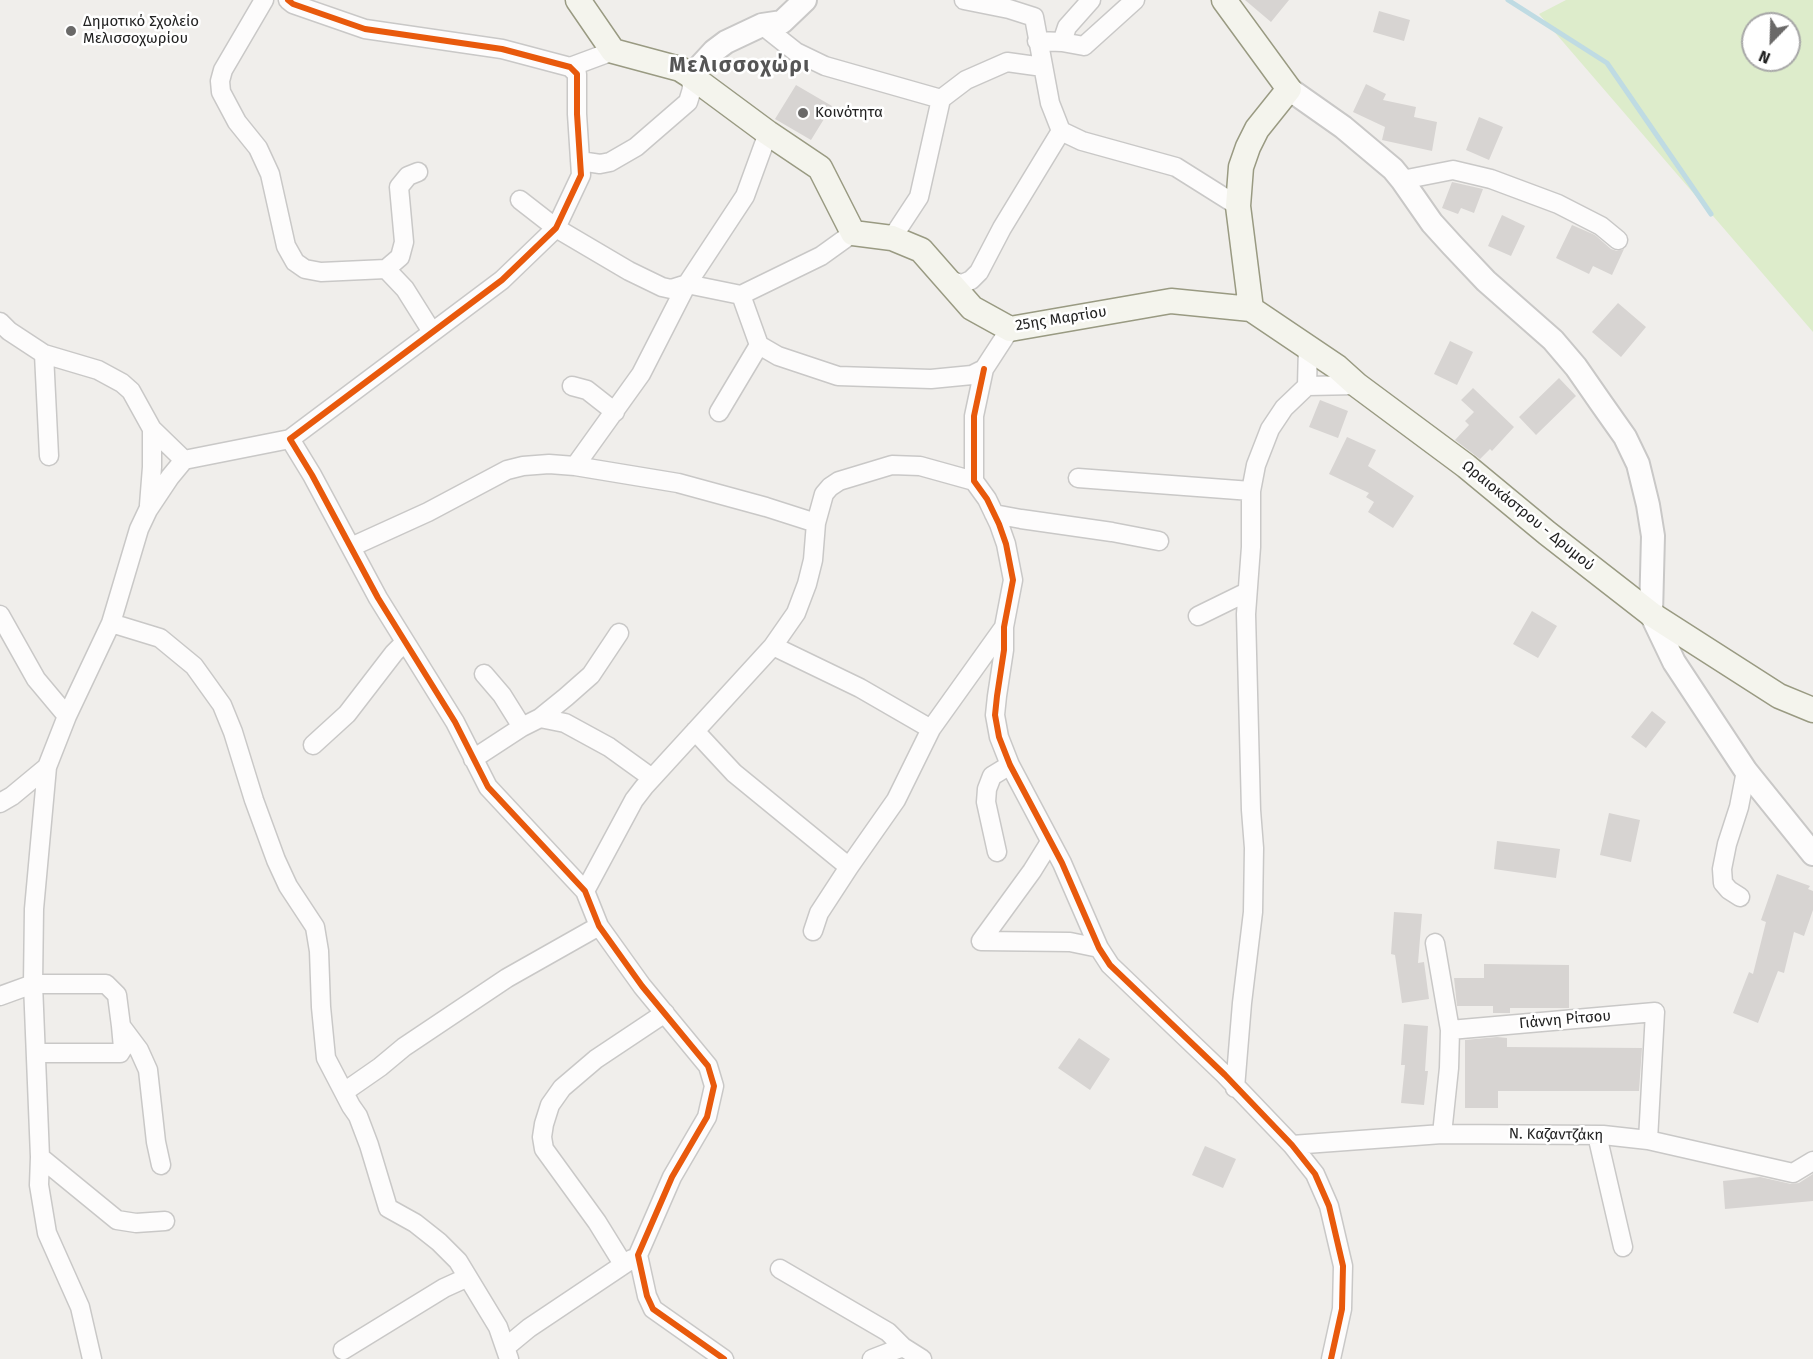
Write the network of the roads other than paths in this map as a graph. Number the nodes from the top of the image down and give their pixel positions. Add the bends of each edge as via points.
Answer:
1 (264, 0) edge
2 (288, 0) edge
3 (578, 0) edge
4 (805, 0) edge
5 (964, 0) edge
6 (1091, 0) edge
7 (1135, 0) edge
8 (1224, 0) edge
9 (762, 25) junction
10 (1037, 41) junction
11 (1062, 42) junction
12 (613, 51) junction
13 (570, 67) junction
14 (1043, 67) junction
15 (691, 76) junction
16 (1289, 89) junction
17 (940, 99) junction
18 (1062, 131) junction
19 (768, 133) junction
20 (580, 161) junction
21 (418, 172) dead end
22 (1402, 180) junction
23 (520, 200) dead end
24 (1238, 206) junction
25 (556, 228) junction
26 (853, 233) junction
27 (892, 238) junction
28 (1618, 240) dead end
29 (386, 269) junction
30 (949, 280) junction
31 (687, 284) junction
32 (741, 296) junction
33 (1251, 309) junction
34 (0, 322) edge
35 (1010, 329) junction
36 (432, 332) junction
37 (759, 345) junction
38 (1308, 346) junction
39 (44, 354) junction
40 (984, 369) junction
41 (1358, 385) junction
42 (1308, 386) junction
43 (572, 387) dead end
44 (615, 412) junction
45 (719, 412) dead end
46 (152, 429) junction
47 (290, 440) junction
48 (49, 456) dead end
49 (184, 460) junction
50 (575, 466) junction
51 (1078, 478) dead end
52 (974, 481) junction
53 (1251, 492) junction
54 (148, 510) junction
55 (994, 514) junction
56 (816, 523) junction
57 (1158, 541) dead end
58 (351, 547) junction
59 (1247, 592) junction
60 (1651, 614) junction
61 (0, 615) edge
62 (1198, 616) dead end
63 (111, 623) junction
64 (1004, 627) junction
65 (619, 633) dead end
66 (405, 642) junction
67 (773, 646) junction
68 (484, 674) dead end
69 (1813, 710) edge
70 (67, 716) junction
71 (540, 718) junction
72 (522, 727) junction
73 (931, 729) junction
74 (695, 731) junction
75 (313, 745) dead end
76 (473, 759) junction
77 (1010, 765) junction
78 (47, 767) junction
79 (1746, 771) junction
80 (652, 778) junction
81 (1768, 801) junction
82 (0, 803) edge
83 (1739, 807) junction
84 (1050, 842) junction
85 (997, 852) dead end
86 (1813, 854) edge
87 (849, 867) junction
88 (585, 891) junction
89 (1740, 897) dead end
90 (599, 926) junction
91 (813, 931) dead end
92 (1435, 943) dead end
93 (1099, 948) junction
94 (33, 984) junction
95 (0, 996) edge
96 (665, 1013) junction
97 (121, 1026) junction
98 (1450, 1030) junction
99 (36, 1053) junction
100 (1235, 1088) junction
101 (344, 1092) junction
102 (1442, 1134) junction
103 (1597, 1135) junction
104 (1648, 1140) junction
105 (1293, 1145) junction
106 (40, 1157) junction
107 (1813, 1161) edge
108 (161, 1165) dead end
109 (165, 1221) dead end
110 (1623, 1247) dead end
111 (631, 1260) junction
112 (780, 1269) dead end
113 (466, 1278) junction
114 (903, 1347) junction
115 (344, 1350) dead end
116 (508, 1353) edge
117 (92, 1359) edge
118 (724, 1359) edge
119 (872, 1359) edge
120 (922, 1359) edge
121 (1331, 1359) edge

1 - 29 street via 220,81 221,92 237,122 258,148 270,174 286,246 295,262 321,272
2 - 13 street via 365,29 502,49
3 - 12 main road
4 - 9 street via 782,22
5 - 10 street via 1034,17
6 - 11 street via 1066,27
7 - 11 street via 1084,46
8 - 16 main road
9 - 15 street via 726,42
9 - 17 street via 796,52 825,66
10 - 11 street
10 - 14 street
12 - 13 street
12 - 15 main road via 680,69
13 - 20 street via 577,74
14 - 17 street via 1007,62 966,80
14 - 18 street via 1050,103
15 - 19 main road
15 - 20 street via 688,102 636,147 610,162
16 - 22 street via 1343,127
16 - 24 main road via 1257,129 1248,147 1241,167
17 - 27 street via 919,197
18 - 24 street via 1082,141 1176,167
18 - 30 street via 979,272 962,284
19 - 26 main road via 820,168
19 - 31 street via 745,196
20 - 25 street via 581,175
21 - 29 street via 408,176 399,187 404,242 400,257
22 - 28 street via 1453,170 1491,179 1558,204 1601,226
22 - 60 street via 1452,245 1576,366 1624,437 1638,464 1653,536
23 - 25 street
24 - 33 main road
25 - 31 street via 662,287 671,289
25 - 36 street via 502,280
26 - 27 main road, 25ης Μαρτίου
26 - 32 street via 821,256
27 - 30 main road, 25ης Μαρτίου via 921,250
29 - 36 street via 405,288
30 - 35 main road, 25ης Μαρτίου via 972,308
31 - 32 street
31 - 44 street via 641,374
32 - 37 street
33 - 35 main road, 25ης Μαρτίου via 1171,301
33 - 38 main road, Ωραιοκάστρου - Δρυμού
34 - 39 street
35 - 40 street
36 - 47 street
37 - 40 street via 778,356 838,376 931,379 972,375
37 - 45 street
38 - 41 main road, Ωραιοκάστρου - Δρυμού
38 - 42 street
39 - 46 street via 98,370 122,383 131,391
39 - 48 street
40 - 52 street via 974,416
41 - 42 street
41 - 60 main road, Ωραιοκάστρου - Δρυμού
42 - 53 street via 1284,408 1270,429 1256,465
43 - 44 street via 586,390
44 - 50 street
46 - 49 street
46 - 54 street
47 - 49 street
47 - 58 street
49 - 54 street
50 - 56 street via 678,483
50 - 58 street via 549,464 507,471
51 - 53 street
52 - 55 street
52 - 56 street via 920,466 892,465 830,487 824,494
53 - 59 street
54 - 63 street
55 - 57 street
55 - 64 street via 1006,544 1013,580
56 - 67 street via 807,584 796,613
58 - 66 street
59 - 62 street
59 - 100 street via 1253,912
60 - 69 main road, Ωραιοκάστρου - Δρυμού via 1779,696
60 - 79 street via 1674,662
61 - 70 street via 36,680
63 - 70 street
63 - 101 street via 160,638 194,666 222,705 276,860 315,927 326,1058
64 - 73 street
64 - 77 street via 995,715
65 - 71 street via 591,675
66 - 75 street via 346,714
66 - 76 street via 455,722
67 - 73 street via 860,688
67 - 74 street
68 - 72 street
70 - 78 street
71 - 72 street
71 - 80 street via 565,723 609,747
72 - 76 street
73 - 87 street via 896,800
74 - 80 street
74 - 87 street via 734,773
76 - 88 street via 488,787
77 - 84 street
77 - 85 street via 992,776 987,789 986,802
78 - 82 street
78 - 94 street via 34,909
79 - 81 street
79 - 83 street
80 - 88 street via 634,800
81 - 83 street
81 - 86 street
83 - 89 street via 1722,869 1723,883
84 - 93 street
84 - 93 street via 981,941 1071,942
87 - 91 street via 819,913
88 - 90 street
90 - 96 street
90 - 101 street via 498,985
92 - 98 street
93 - 100 street via 1110,965
94 - 95 street
94 - 97 street via 106,984 117,994
94 - 99 street
96 - 111 street via 708,1066 714,1086 707,1117
96 - 111 street via 596,1059 562,1088 550,1105 542,1137 544,1149 597,1222
97 - 99 street via 120,1053
97 - 108 street via 140,1050 148,1070
98 - 102 street
98 - 104 street, Γιάννη Ρίτσου via 1655,1012
99 - 106 street
100 - 105 street
101 - 113 street via 369,1144 388,1208 440,1242 458,1261
102 - 103 street, Ν. Καζαντζάκη
102 - 105 street, Ν. Καζαντζάκη
103 - 104 street, Ν. Καζαντζάκη
103 - 110 street
104 - 107 street, Ν. Καζαντζάκη via 1793,1173
105 - 121 street via 1315,1174 1329,1206 1343,1266 1342,1309
106 - 109 street via 117,1220
106 - 117 street via 40,1195 47,1233 80,1307
111 - 116 street via 529,1328
111 - 118 street via 653,1309
112 - 114 street via 888,1332
113 - 115 street
113 - 116 street via 498,1327
114 - 119 street
114 - 120 street

